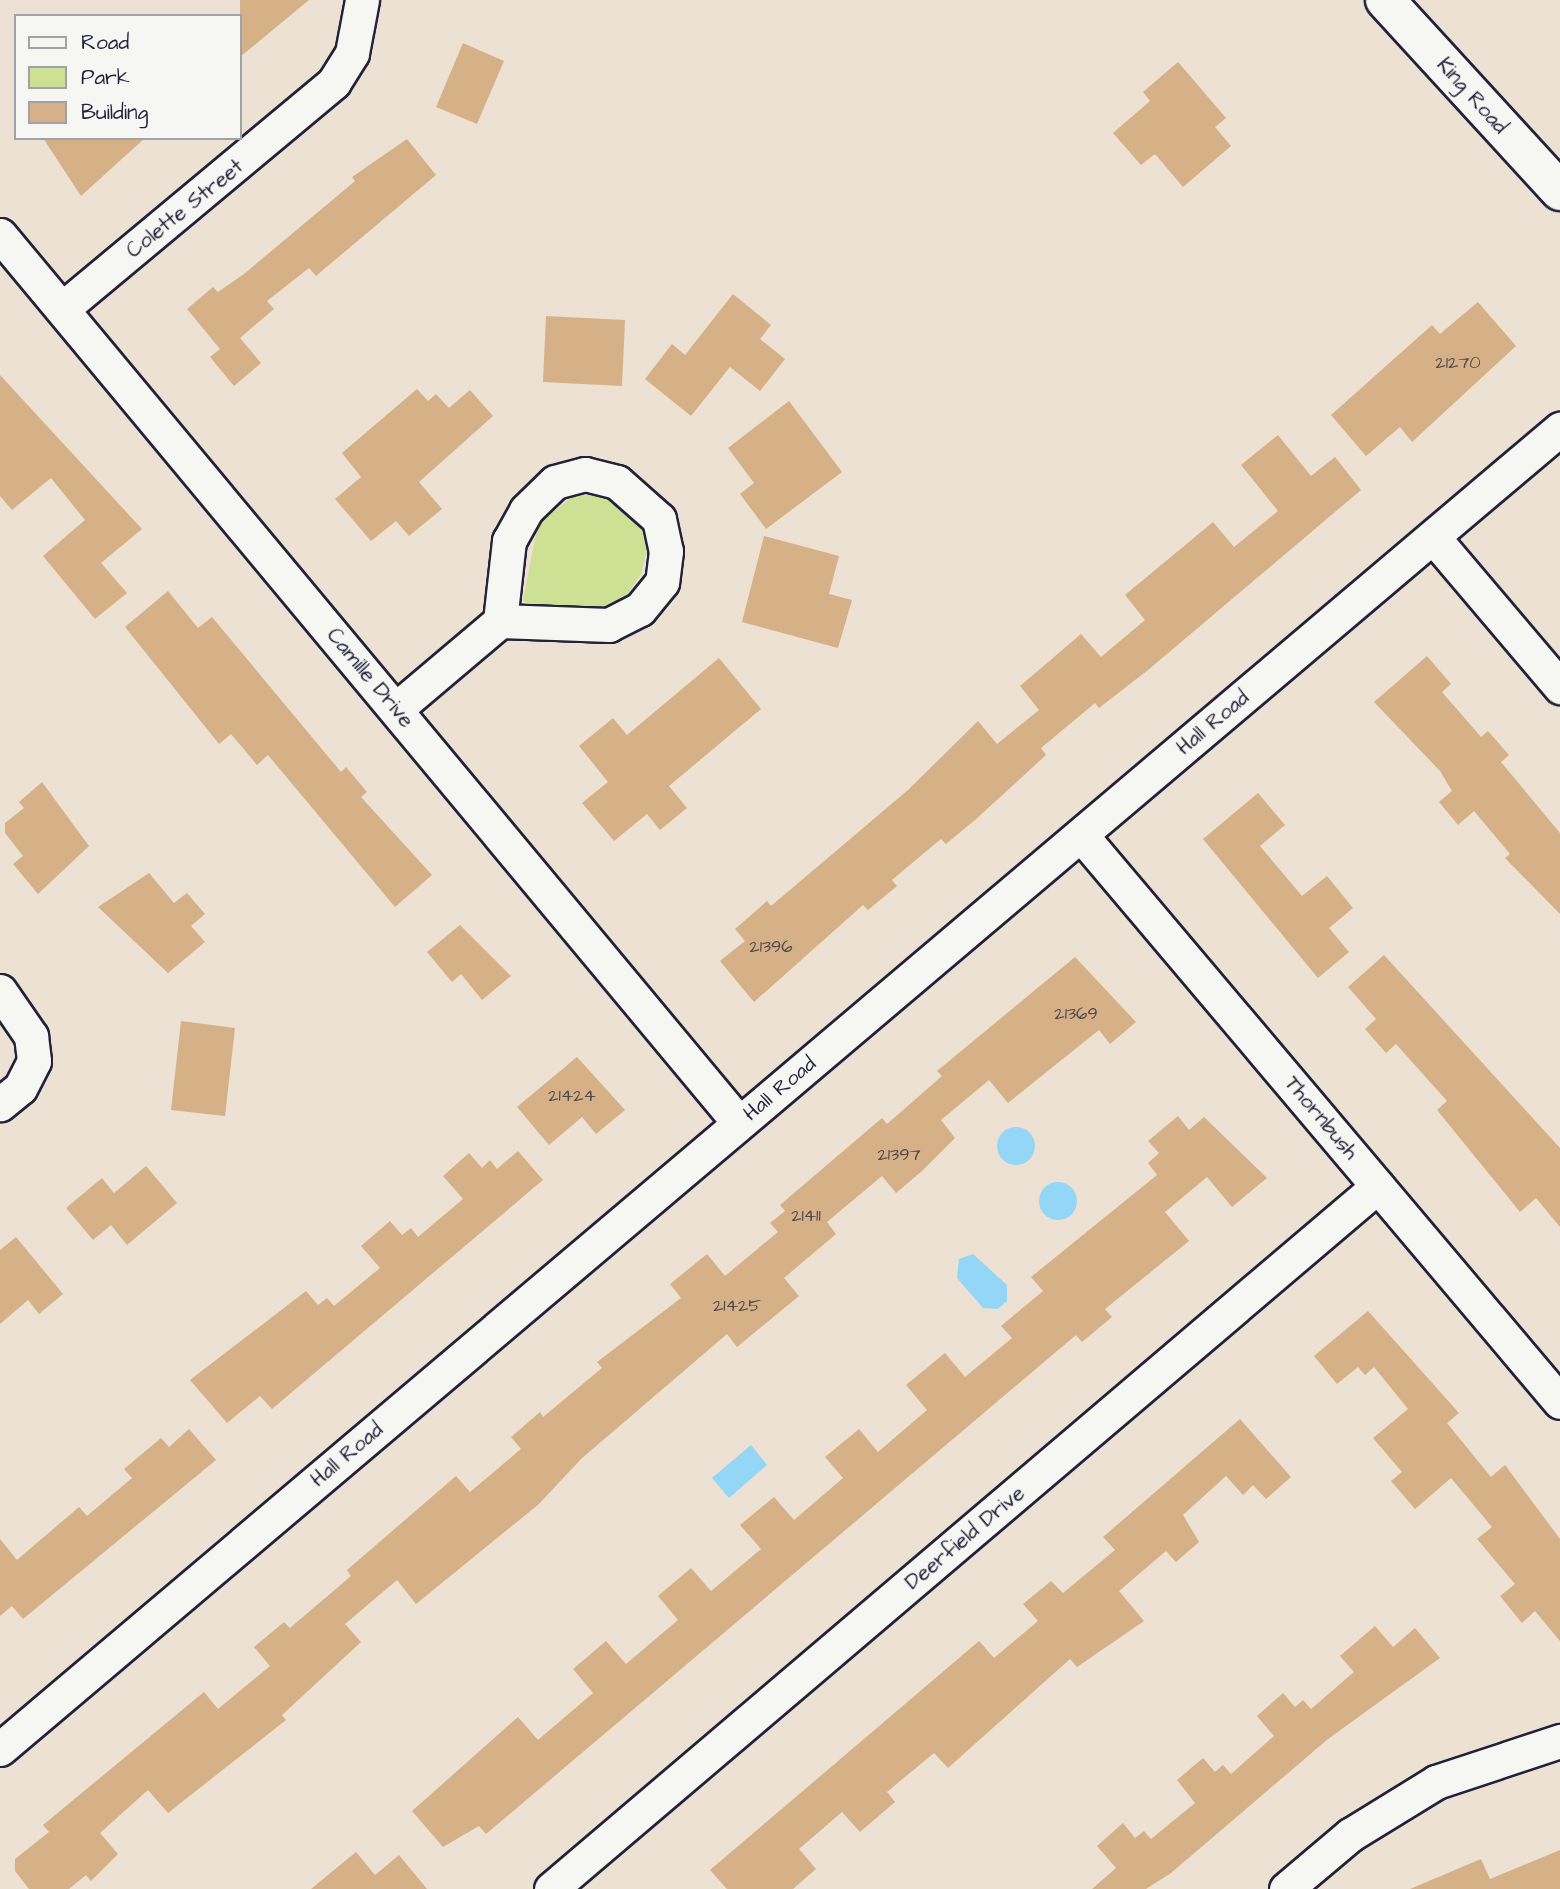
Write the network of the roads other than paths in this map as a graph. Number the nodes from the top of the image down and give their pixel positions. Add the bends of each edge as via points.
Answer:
1 (362, 0) edge
2 (1385, 0) edge
3 (1560, 191) edge
4 (0, 234) edge
5 (62, 309) junction
6 (1560, 429) edge
7 (1433, 537) junction
8 (500, 621) junction
9 (1560, 687) edge
10 (396, 709) junction
11 (1081, 835) junction
12 (0, 991) edge
13 (0, 1104) edge
14 (739, 1123) junction
15 (1378, 1186) junction
16 (1560, 1402) edge
17 (1560, 1741) edge
18 (0, 1749) edge
19 (551, 1889) edge
20 (1286, 1889) edge

1 - 5 street, Colette Street via 352,53 334,82
2 - 3 main road, King Road
4 - 5 street, Camille Drive
5 - 10 street, Camille Drive
6 - 7 street, Hall Road
7 - 9 street
7 - 11 street, Hall Road
8 - 8 street via 509,541 526,510 555,482 585,474 617,482 659,519 666,551 662,582 640,609 610,625
8 - 10 street
10 - 14 street, Camille Drive
11 - 14 street, Hall Road
11 - 15 street, Thornbush
12 - 13 street via 31,1036 34,1061 20,1088
14 - 18 street, Hall Road
15 - 16 street, Thornbush
15 - 19 street, Deerfield Drive
17 - 20 street via 1436,1782 1359,1828

